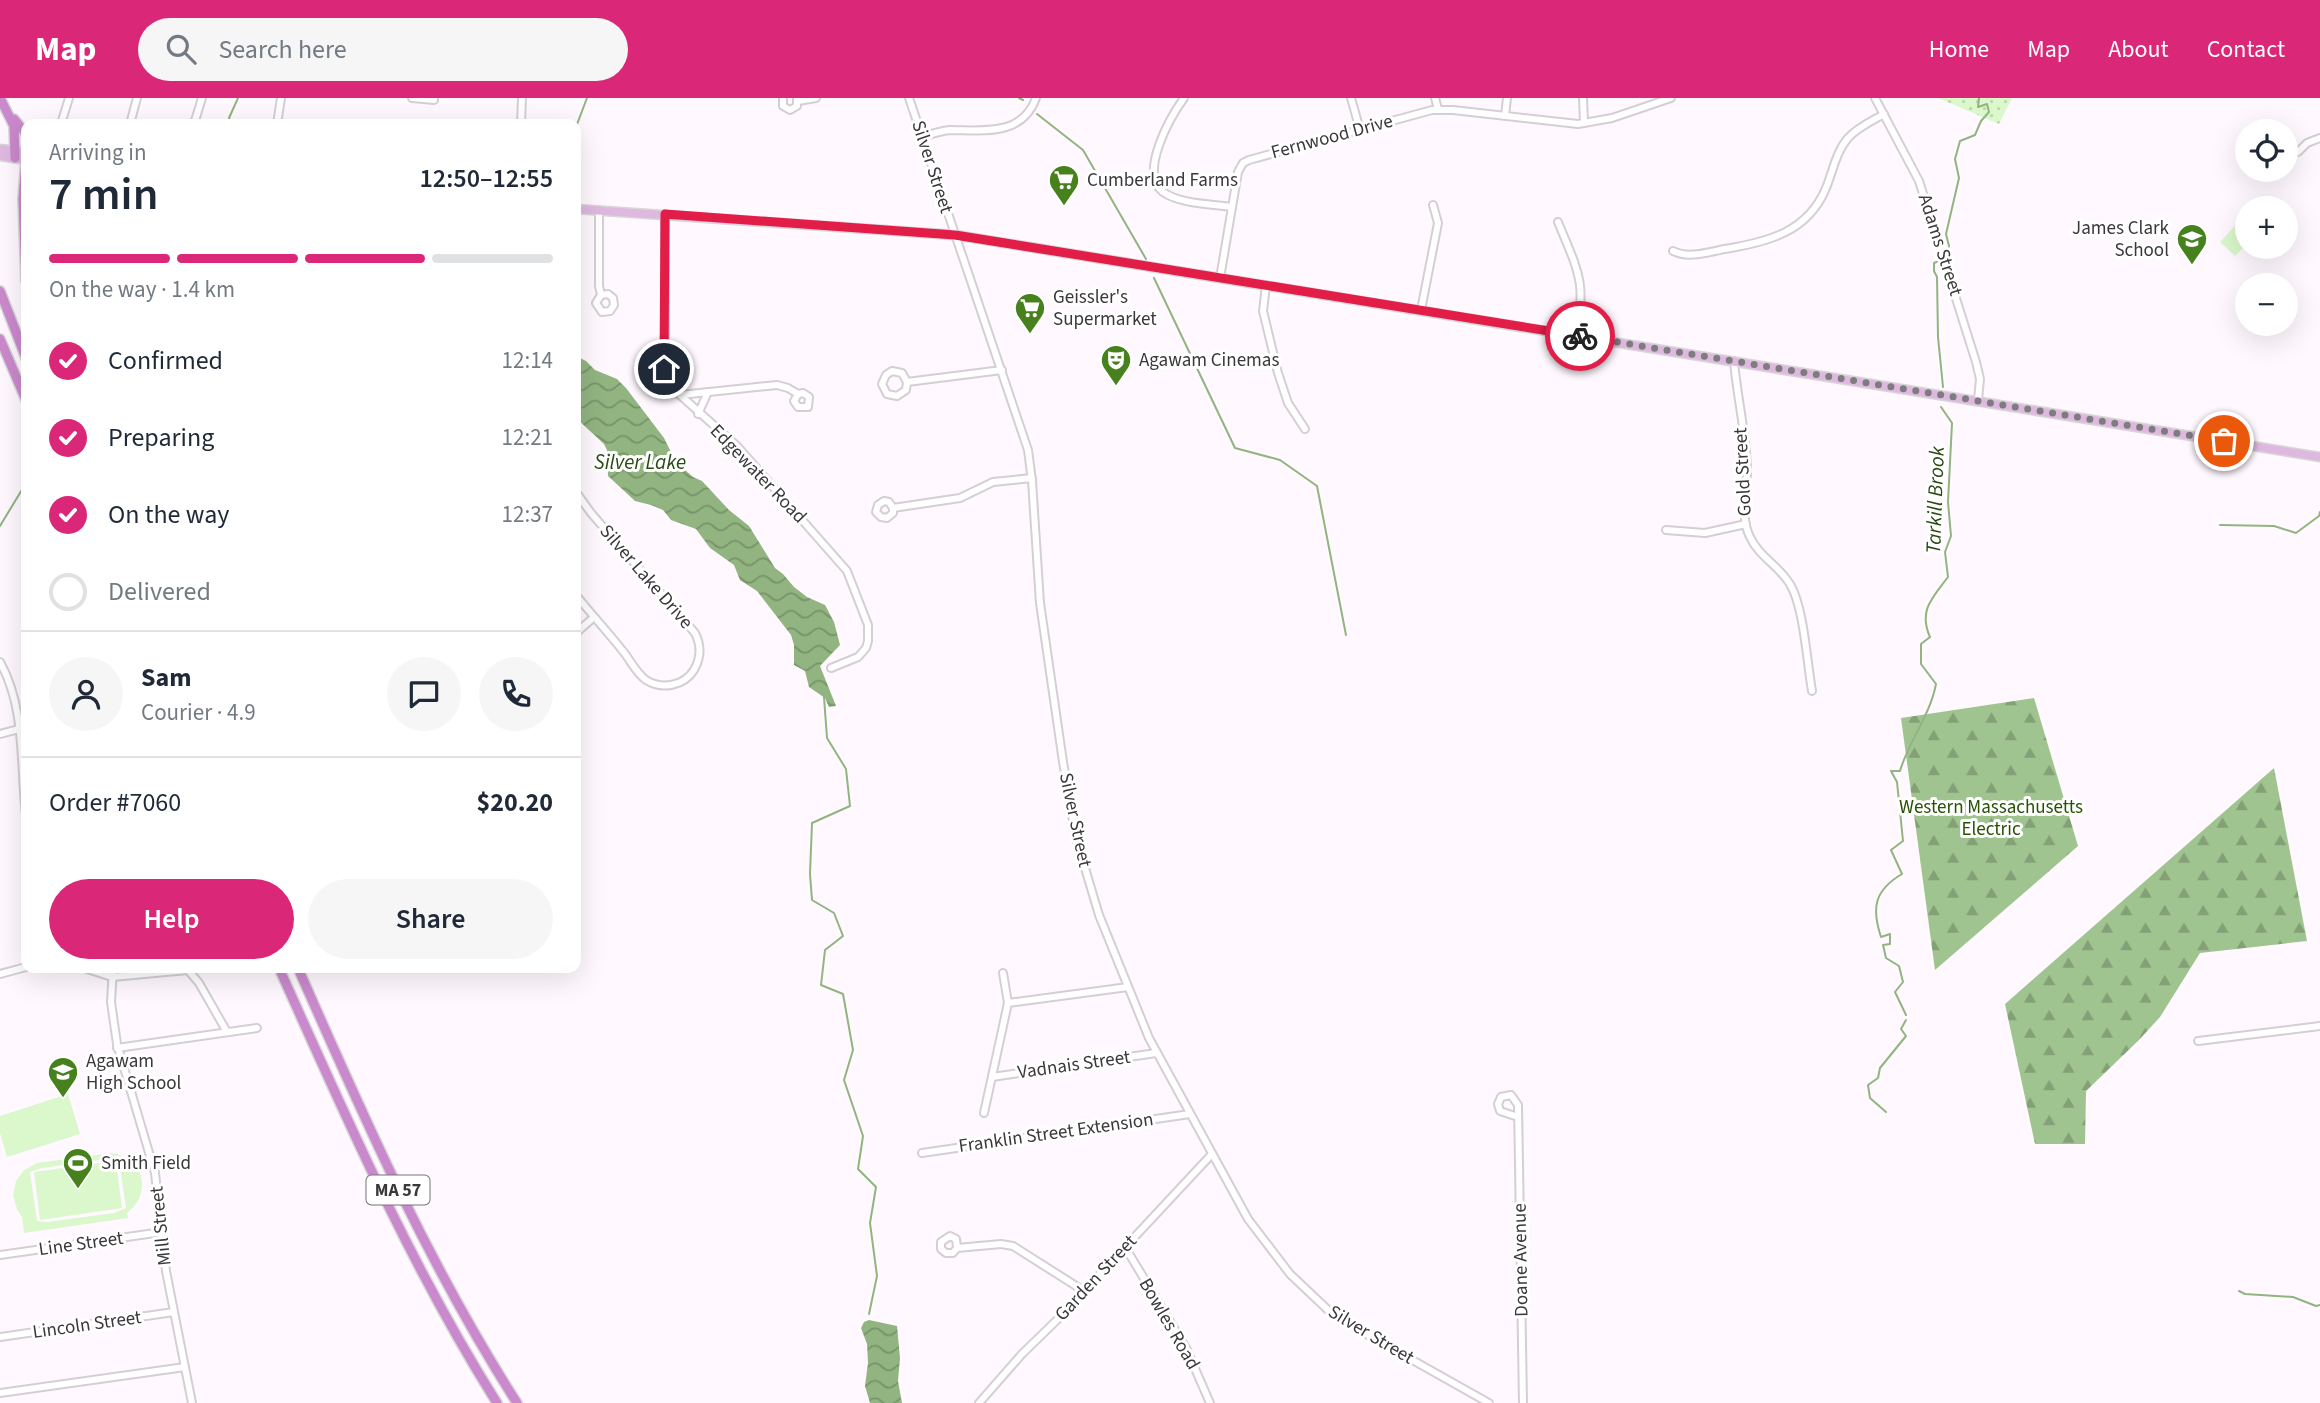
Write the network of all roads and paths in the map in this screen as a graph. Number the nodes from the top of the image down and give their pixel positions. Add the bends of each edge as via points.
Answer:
1 (69, 98) edge
2 (137, 98) edge
3 (202, 98) edge
4 (281, 98) edge
5 (412, 98) edge
6 (434, 98) edge
7 (522, 98) edge
8 (783, 98) edge
9 (816, 98) edge
10 (909, 98) edge
11 (1036, 98) edge
12 (1184, 98) edge
13 (1351, 98) edge
14 (1435, 98) edge
15 (1507, 98) edge
16 (1583, 98) edge
17 (1671, 98) edge
18 (1875, 98) edge
19 (0, 99) edge
20 (797, 100) edge
21 (6, 109) junction
22 (1438, 110) junction
23 (1884, 114) junction
24 (1506, 116) junction
25 (63, 119) edge
26 (131, 119) edge
27 (196, 119) edge
28 (278, 119) edge
29 (521, 119) edge
30 (1584, 123) junction
31 (21, 128) edge
32 (1360, 130) junction
33 (922, 137) junction
34 (2320, 138) edge
35 (0, 149) edge
36 (2298, 152) dead end
37 (21, 153) edge
38 (15, 154) junction
39 (0, 156) edge
40 (21, 157) edge
41 (1433, 205) dead end
42 (1232, 207) junction
43 (581, 209) edge
44 (599, 210) junction
45 (665, 214) junction
46 (1558, 222) dead end
47 (955, 235) junction
48 (1673, 251) dead end
49 (1220, 278) junction
50 (1266, 285) junction
51 (0, 291) edge
52 (601, 295) dead end
53 (1421, 310) junction
54 (1575, 335) junction
55 (0, 339) edge
56 (21, 345) edge
57 (0, 355) edge
58 (1734, 361) junction
59 (1002, 370) junction
60 (907, 382) junction
61 (21, 388) edge
62 (708, 392) junction
63 (798, 394) dead end
64 (680, 395) junction
65 (21, 398) edge
66 (1978, 401) junction
67 (698, 414) junction
68 (1305, 429) dead end
69 (2320, 457) edge
70 (1032, 478) junction
71 (581, 499) edge
72 (893, 508) dead end
73 (1746, 524) junction
74 (1666, 530) dead end
75 (581, 602) edge
76 (594, 617) junction
77 (581, 629) edge
78 (0, 662) edge
79 (831, 668) dead end
80 (1812, 691) dead end
81 (19, 729) junction
82 (0, 734) edge
83 (21, 754) edge
84 (21, 968) edge
85 (100, 973) edge
86 (112, 973) edge
87 (155, 973) edge
88 (191, 973) edge
89 (281, 973) edge
90 (300, 973) edge
91 (1003, 973) dead end
92 (0, 974) edge
93 (112, 977) junction
94 (1128, 987) junction
95 (1008, 1003) junction
96 (2320, 1026) edge
97 (257, 1028) dead end
98 (227, 1032) junction
99 (2198, 1041) dead end
100 (117, 1048) junction
101 (1156, 1053) junction
102 (992, 1077) junction
103 (984, 1113) dead end
104 (1190, 1114) junction
105 (1518, 1117) dead end
106 (922, 1153) dead end
107 (1212, 1154) junction
108 (162, 1232) junction
109 (1125, 1247) junction
110 (957, 1248) dead end
111 (0, 1255) edge
112 (1084, 1291) junction
113 (174, 1312) junction
114 (0, 1337) edge
115 (185, 1367) junction
116 (0, 1394) edge
117 (192, 1403) edge
118 (497, 1403) edge
119 (517, 1403) edge
120 (979, 1403) edge
121 (1210, 1403) edge
122 (1489, 1403) edge
123 (1523, 1403) edge

1 - 25 street
2 - 26 street
3 - 27 street
4 - 28 street
5 - 6 street
7 - 29 street
8 - 20 street via 782,105 788,110 795,109
9 - 20 street
10 - 33 street, Silver Street
11 - 33 street via 1025,116 1007,127
12 - 42 street via 1162,134 1157,184 1171,196
13 - 32 street
14 - 22 street
15 - 24 street
16 - 30 street
17 - 30 street, Fernwood Drive
18 - 23 street, Adams Street
19 - 21 highway
21 - 31 highway
21 - 38 highway via 15,131
22 - 24 street, Fernwood Drive
22 - 32 street, Fernwood Drive
23 - 48 street via 1849,137 1821,199 1789,232 1759,244 1687,256
23 - 66 street, Adams Street via 1923,193 1976,362
24 - 30 street, Fernwood Drive
32 - 42 street, Fernwood Drive via 1249,160 1238,172
33 - 47 street, Silver Street
34 - 36 street
35 - 38 main road
37 - 38 main road
38 - 39 main road
38 - 40 main road
41 - 53 street via 1438,223
42 - 49 street
43 - 44 main road
44 - 45 main road
44 - 52 street
45 - 47 main road
45 - 64 street, Edgewater Road via 663,363 669,382
46 - 54 street via 1581,283
47 - 49 main road
47 - 59 street, Silver Street
49 - 50 main road
50 - 53 main road
50 - 68 street via 1263,311 1278,373 1287,401
51 - 56 highway
53 - 54 main road
54 - 58 main road
55 - 61 highway
57 - 65 highway
58 - 66 main road
58 - 73 street, Gold Street via 1747,466
59 - 60 street
59 - 70 street, Silver Street
60 - 60 street via 902,373 892,371 882,384 887,394 897,396 906,390
62 - 63 street via 772,385
62 - 64 street
62 - 67 street
64 - 67 street, Edgewater Road
66 - 69 main road
67 - 79 street, Edgewater Road via 749,459 849,576 868,625 868,640 858,657
70 - 72 street via 993,482 960,498
70 - 94 street, Silver Street via 1040,603 1073,824 1096,905
71 - 76 street, Silver Lake Drive via 695,633 700,650 696,667 673,685 650,682
73 - 74 street via 1705,533
73 - 80 street, Gold Street via 1756,547 1794,590
75 - 76 street, Silver Lake Drive
76 - 77 street
78 - 81 street via 14,695
81 - 82 street
81 - 83 street
84 - 92 street
85 - 93 street
86 - 93 street, Mill Street
87 - 93 street
88 - 98 street
89 - 118 highway, MA 57 via 399,1231
90 - 119 highway, MA 57 via 413,1221
91 - 95 street
93 - 100 street, Mill Street
94 - 95 street
94 - 101 street, Silver Street
95 - 102 street
96 - 99 street
97 - 98 street
98 - 100 street
100 - 108 street, Mill Street via 155,1173
101 - 102 street, Vadnais Street
101 - 104 street, Silver Street
102 - 103 street
104 - 106 street, Franklin Street Extension
104 - 107 street, Silver Street
105 - 123 street, Doane Avenue
107 - 109 street, Garden Street
107 - 122 street, Silver Street via 1255,1230 1308,1292 1343,1321
108 - 111 street, Line Street
108 - 113 street, Mill Street
109 - 112 street, Garden Street
109 - 121 street, Bowles Road via 1181,1339
110 - 112 street via 1013,1246
112 - 120 street, Garden Street
113 - 114 street, Lincoln Street
113 - 115 street, Mill Street
115 - 116 street
115 - 117 street, Mill Street

